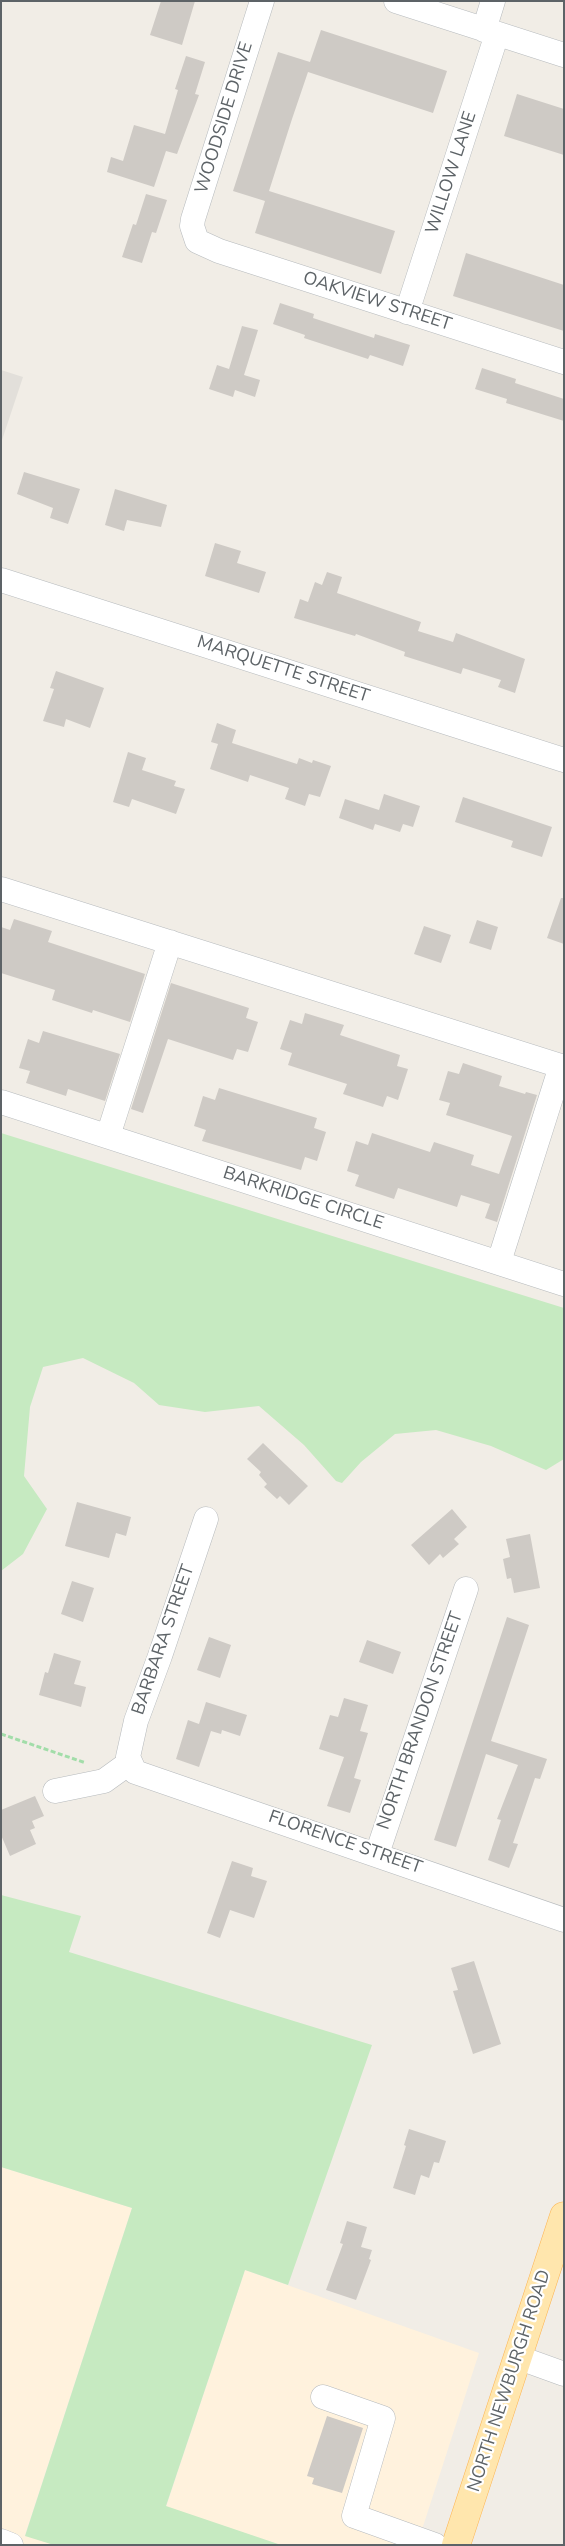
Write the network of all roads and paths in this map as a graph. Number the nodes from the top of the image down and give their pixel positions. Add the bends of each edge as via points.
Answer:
1 (262, 1) edge
2 (396, 1) edge
3 (493, 1) edge
4 (432, 7) edge
5 (490, 32) junction
6 (564, 55) edge
7 (194, 236) joint
8 (407, 312) junction
9 (564, 362) edge
10 (1, 580) edge
11 (564, 760) edge
12 (1, 889) edge
13 (170, 942) junction
14 (562, 1066) edge
15 (1, 1102) edge
16 (108, 1136) junction
17 (499, 1262) junction
18 (564, 1284) edge
19 (206, 1519) dead end
20 (466, 1589) dead end
21 (1, 1734) edge
22 (122, 1768) junction
23 (55, 1791) dead end
24 (377, 1854) junction
25 (564, 1920) edge
26 (564, 2216) edge
27 (517, 2357) junction
28 (564, 2374) edge
29 (323, 2397) dead end
30 (1, 2541) edge
31 (11, 2545) edge
32 (435, 2545) edge
33 (456, 2545) edge

1 - 7 street, WOODSIDE DRIVE via 193,219
2 - 4 street
3 - 5 street, WILLOW LANE
4 - 5 street
5 - 6 street
5 - 8 street, WILLOW LANE
7 - 8 street, OAKVIEW STREET via 203,245 218,251
8 - 9 street, OAKVIEW STREET
10 - 11 street, MARQUETTE STREET
12 - 13 street
13 - 14 street
13 - 16 street
14 - 17 street
15 - 16 street, BARKRIDGE CIRCLE
16 - 17 street, BARKRIDGE CIRCLE
17 - 18 street, BARKRIDGE CIRCLE
19 - 22 street, BARBARA STREET
20 - 24 street, NORTH BRANDON STREET
21 - 22 path
22 - 23 street via 104,1781
22 - 24 street, FLORENCE STREET
24 - 25 street, FLORENCE STREET
26 - 27 main road, NORTH NEWBURGH ROAD
27 - 28 street
27 - 33 main road, NORTH NEWBURGH ROAD
29 - 32 street via 383,2418 354,2516
30 - 31 street

